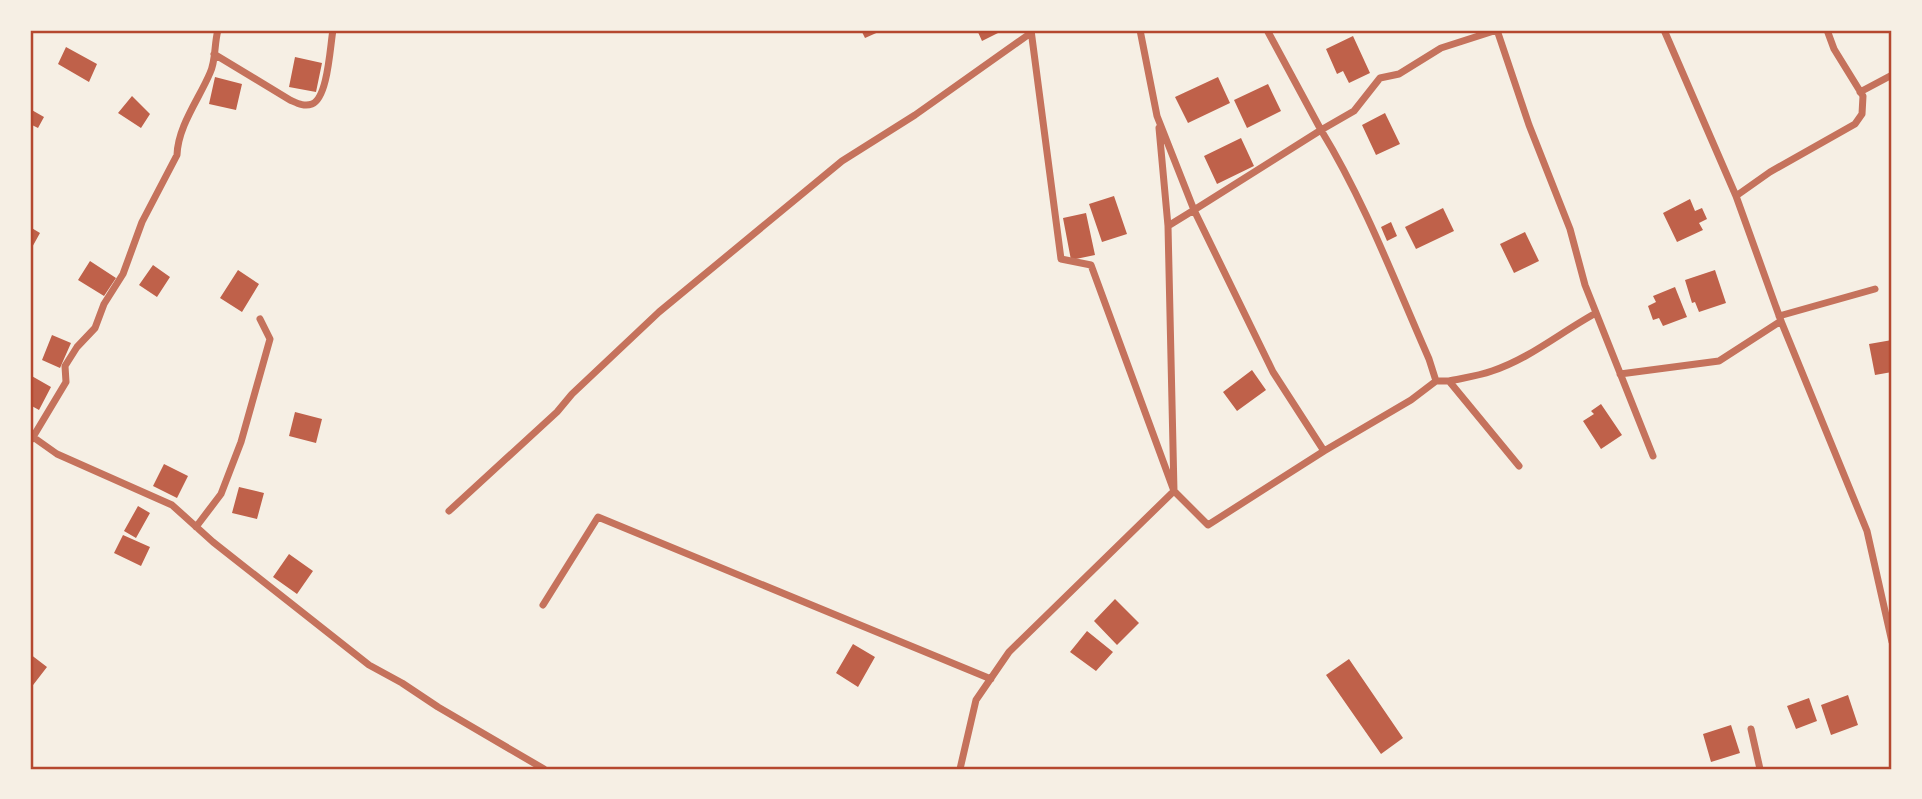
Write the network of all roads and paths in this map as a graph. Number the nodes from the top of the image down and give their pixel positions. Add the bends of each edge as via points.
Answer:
1 (218, 30) edge
2 (333, 30) edge
3 (1030, 30) edge
4 (1140, 30) edge
5 (1267, 30) edge
6 (1497, 30) edge
7 (1664, 30) edge
8 (1827, 30) edge
9 (214, 54) junction
10 (1892, 75) edge
11 (1860, 92) junction
12 (1157, 117) junction
13 (1321, 130) junction
14 (1736, 196) junction
15 (1194, 210) junction
16 (1168, 226) junction
17 (1875, 289) dead end
18 (1596, 313) junction
19 (1780, 318) junction
20 (260, 319) dead end
21 (1620, 374) junction
22 (1436, 381) junction
23 (1450, 381) junction
24 (31, 438) edge
25 (1324, 452) junction
26 (1653, 456) dead end
27 (1519, 467) dead end
28 (1174, 491) junction
29 (449, 511) dead end
30 (196, 527) junction
31 (543, 605) dead end
32 (1892, 642) edge
33 (991, 679) junction
34 (1751, 729) dead end
35 (544, 769) edge
36 (960, 769) edge
37 (1760, 769) edge

1 - 9 street
2 - 9 street via 322,95 314,104 303,106 290,100
3 - 28 street via 1061,259 1091,265
3 - 29 street via 915,115 842,161 670,303
4 - 12 street
5 - 13 street
6 - 13 street via 1441,48 1399,74 1380,78 1354,111
6 - 18 street
7 - 14 street
8 - 11 street
9 - 24 street via 212,71 123,274 95,328 65,366 66,382
10 - 11 street
11 - 14 street via 1862,114 1855,124
12 - 15 street
12 - 16 street
13 - 15 street
13 - 22 street via 1363,210
14 - 19 street
15 - 16 street
15 - 25 street via 1273,372
16 - 28 street
17 - 19 street
18 - 21 street
18 - 23 street via 1493,371
19 - 21 street via 1719,360
19 - 32 street via 1867,531
20 - 30 street via 270,339 241,442 221,494
21 - 26 street
22 - 23 street
22 - 25 street
23 - 27 street
24 - 30 street via 172,505
25 - 28 street via 1208,525
28 - 33 street via 1009,652
30 - 35 street via 369,665
31 - 33 street via 598,517
33 - 36 street via 976,700
34 - 37 street

